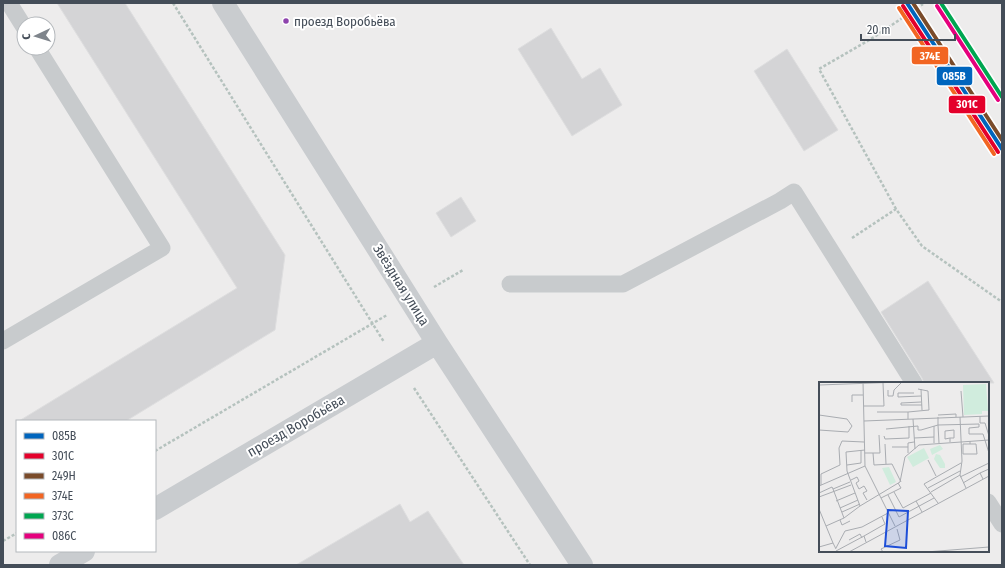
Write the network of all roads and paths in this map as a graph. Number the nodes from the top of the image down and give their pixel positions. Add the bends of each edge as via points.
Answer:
1 (9, 3) edge
2 (173, 3) edge
3 (223, 3) edge
4 (923, 4) edge
5 (17, 16) edge
6 (42, 56) edge
7 (896, 209) junction
8 (832, 252) junction
9 (463, 270) dead end
10 (510, 284) dead end
11 (410, 301) junction
12 (1002, 302) edge
13 (372, 323) junction
14 (3, 342) edge
15 (438, 343) junction
16 (399, 366) junction
17 (913, 382) edge
18 (156, 450) edge
19 (989, 504) edge
20 (156, 508) edge
21 (1002, 524) edge
22 (16, 534) edge
23 (3, 541) edge
24 (530, 565) edge
25 (582, 565) edge

1 - 5 lane
2 - 13 path
3 - 11 main road, Звёздная улица
4 - 7 path via 871,39 819,69
6 - 14 lane via 162,248
7 - 8 path
7 - 12 path via 922,246
8 - 10 lane via 794,192 623,284
8 - 17 lane
9 - 11 path
11 - 13 path
11 - 15 main road, Звёздная улица
13 - 16 path
13 - 18 path
15 - 16 main road, проезд Воробьёва
15 - 25 main road, Звёздная улица
16 - 20 main road, проезд Воробьёва
16 - 24 path
19 - 21 lane
22 - 23 path

